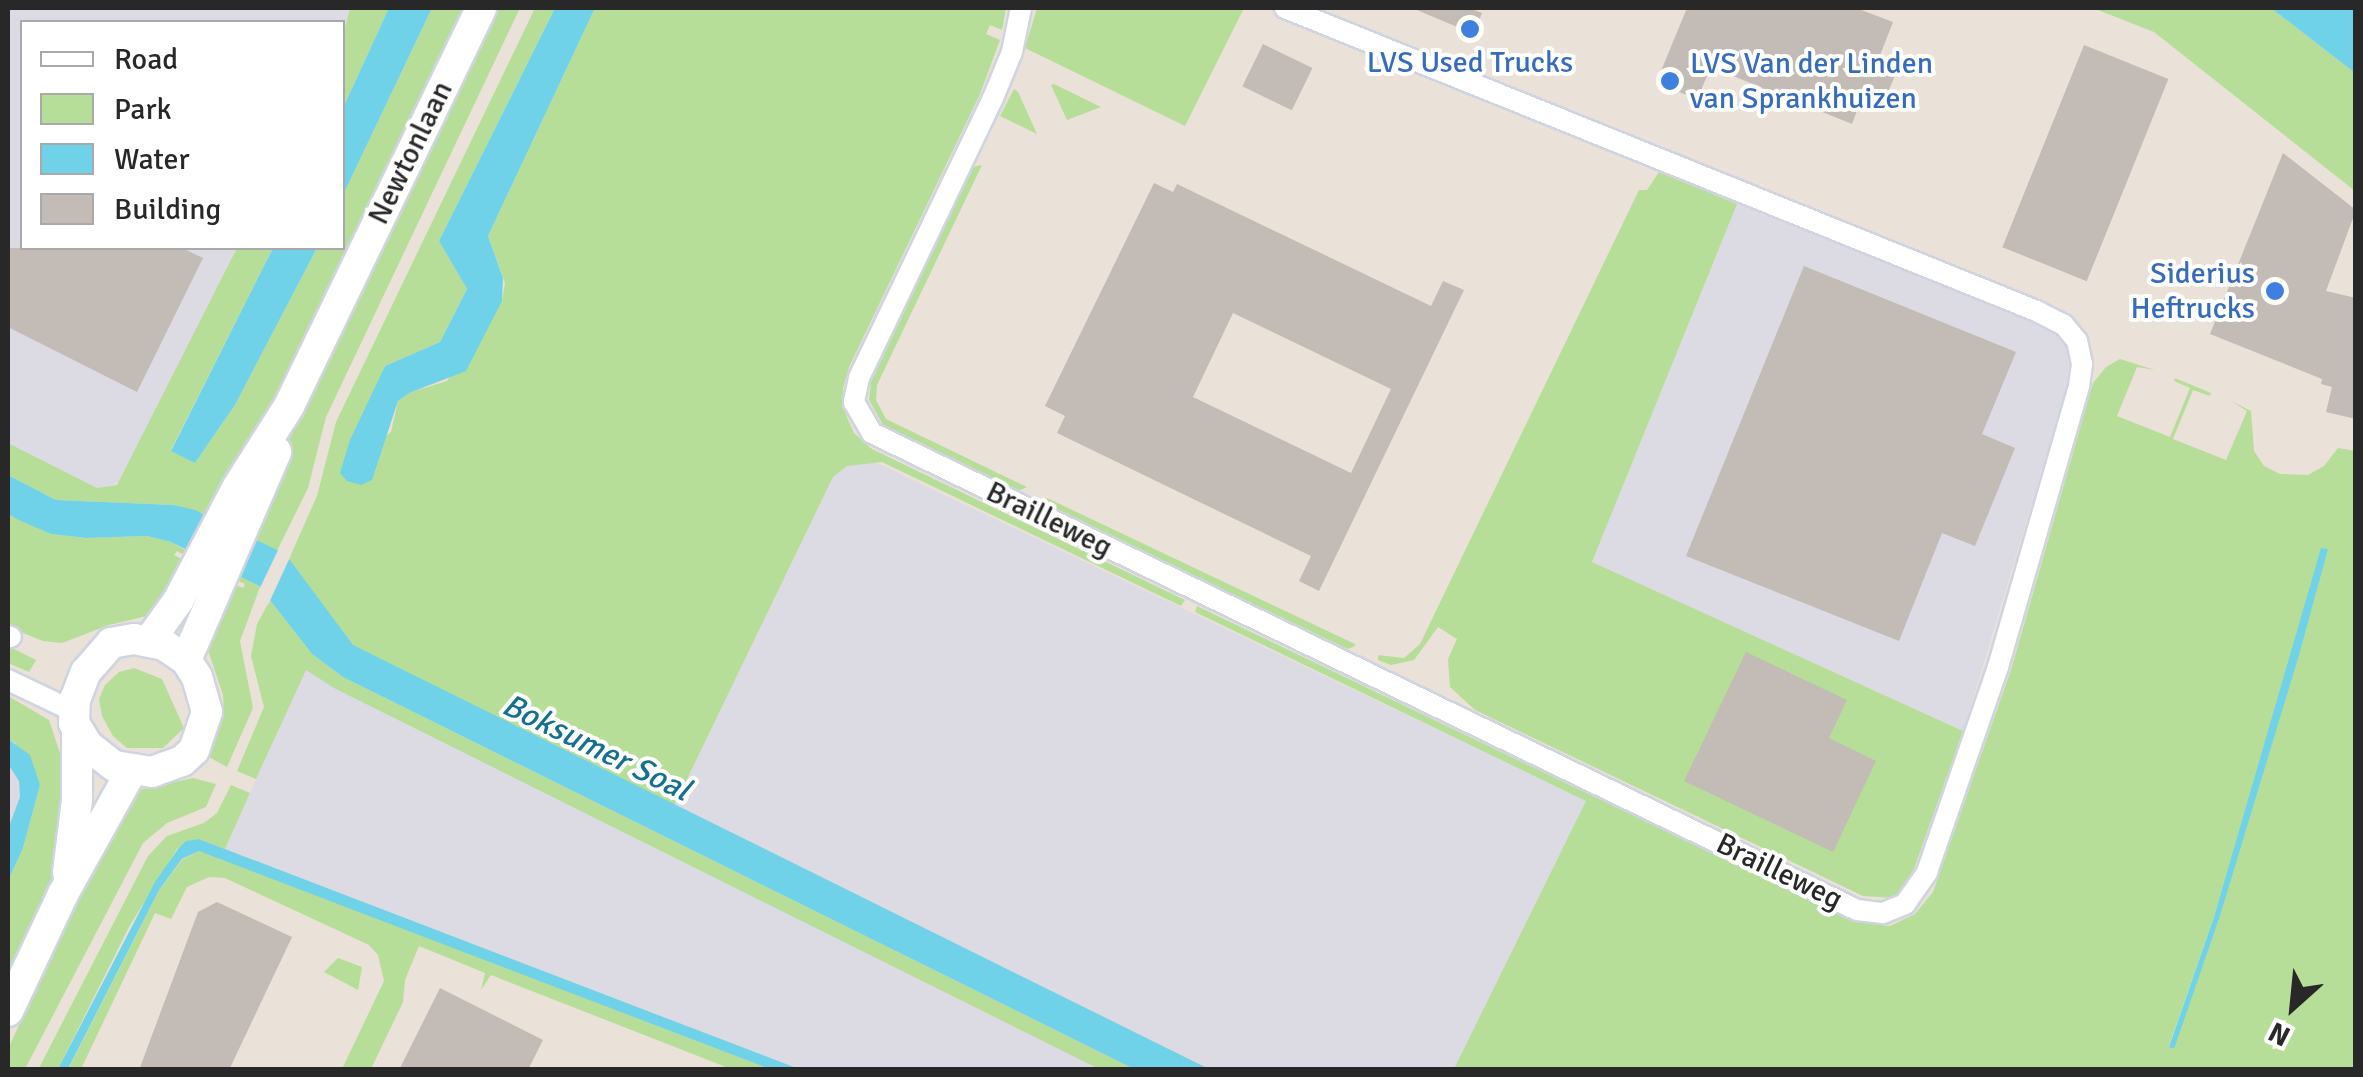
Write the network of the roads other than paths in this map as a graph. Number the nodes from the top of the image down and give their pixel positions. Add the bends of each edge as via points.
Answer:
1 (481, 8) edge
2 (1021, 8) edge
3 (1285, 8) edge
4 (209, 570) junction
5 (150, 640) junction
6 (186, 660) junction
7 (8, 680) edge
8 (75, 722) junction
9 (132, 772) junction
10 (63, 894) junction
11 (8, 1011) edge

1 - 4 street, Newtonlaan
2 - 3 street, Brailleweg via 994,98 859,378 854,402 872,433 1857,910 1883,913 1905,904 1927,872 1998,667 2079,386 2077,341 2039,312
4 - 5 street, Newtonlaan
4 - 6 street, Newtonlaan
5 - 6 street
5 - 8 street via 111,643 86,672
6 - 9 street via 207,712 201,737 182,762
7 - 8 street
8 - 9 street via 98,756
8 - 10 street via 74,846
9 - 10 street
10 - 11 street

